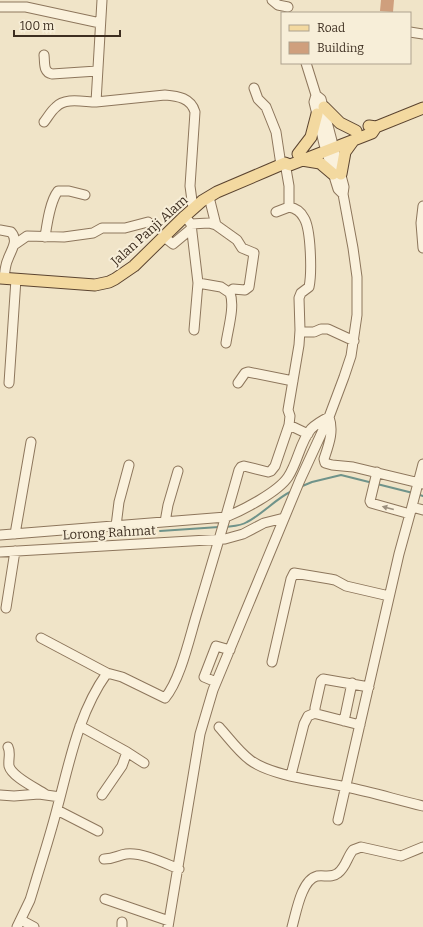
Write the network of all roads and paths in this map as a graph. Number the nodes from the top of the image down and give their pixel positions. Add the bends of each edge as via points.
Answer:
1 (102, 0) edge
2 (272, 0) edge
3 (0, 7) edge
4 (288, 7) edge
5 (100, 23) junction
6 (411, 32) edge
7 (423, 34) edge
8 (44, 55) dead end
9 (306, 64) edge
10 (97, 71) junction
11 (254, 88) dead end
12 (96, 102) junction
13 (423, 108) edge
14 (320, 111) junction
15 (44, 122) dead end
16 (355, 136) junction
17 (330, 146) junction
18 (300, 157) junction
19 (283, 164) junction
20 (337, 174) junction
21 (86, 195) dead end
22 (209, 197) junction
23 (423, 206) edge
24 (289, 207) junction
25 (193, 208) junction
26 (276, 212) dead end
27 (148, 222) dead end
28 (189, 223) junction
29 (216, 225) junction
30 (0, 230) edge
31 (45, 237) junction
32 (14, 245) junction
33 (423, 248) edge
34 (2, 278) edge
35 (16, 279) junction
36 (198, 284) junction
37 (229, 292) junction
38 (194, 330) dead end
39 (300, 332) junction
40 (354, 341) junction
41 (226, 343) dead end
42 (293, 381) junction
43 (9, 383) dead end
44 (238, 383) dead end
45 (329, 417) junction
46 (289, 425) junction
47 (308, 434) junction
48 (31, 442) dead end
49 (276, 462) junction
50 (423, 464) edge
51 (129, 465) dead end
52 (293, 466) junction
53 (178, 470) dead end
54 (377, 472) junction
55 (421, 483) edge
56 (411, 510) junction
57 (423, 510) edge
58 (226, 518) junction
59 (284, 518) junction
60 (165, 522) junction
61 (116, 526) junction
62 (15, 534) junction
63 (0, 535) edge
64 (220, 538) junction
65 (15, 551) junction
66 (0, 552) edge
67 (389, 596) junction
68 (6, 608) dead end
69 (41, 638) dead end
70 (230, 650) junction
71 (272, 662) dead end
72 (106, 673) junction
73 (216, 682) junction
74 (352, 683) junction
75 (369, 687) junction
76 (315, 713) junction
77 (344, 721) junction
78 (360, 725) junction
79 (80, 726) junction
80 (219, 727) dead end
81 (8, 747) dead end
82 (127, 752) junction
83 (144, 763) dead end
84 (291, 775) junction
85 (346, 787) junction
86 (45, 794) junction
87 (0, 795) edge
88 (102, 795) dead end
89 (60, 797) junction
90 (423, 806) edge
91 (57, 810) junction
92 (338, 820) dead end
93 (98, 830) dead end
94 (423, 847) edge
95 (104, 859) dead end
96 (179, 869) junction
97 (105, 899) dead end
98 (19, 924) edge
99 (169, 924) edge
100 (34, 927) edge
101 (292, 927) edge

1 - 5 street
2 - 4 street via 278,5
3 - 5 street via 26,7
5 - 10 street
6 - 7 street
8 - 10 street via 45,70 48,73
9 - 14 street via 316,95 321,99
10 - 12 street
11 - 19 street via 276,132
12 - 15 street via 61,103
12 - 25 street via 165,95 182,98 193,106 190,186
13 - 16 main road, Jalan Panji Alam via 376,126 372,133
14 - 16 main road
14 - 17 street
14 - 18 main road via 310,140
16 - 17 main road, Jalan Panji Alam
16 - 20 main road via 345,152
17 - 18 main road, Jalan Panji Alam
17 - 20 street
18 - 19 main road, Jalan Panji Alam via 289,158
18 - 20 main road via 320,163
19 - 22 main road, Jalan Panji Alam
19 - 24 street via 289,186
20 - 40 street via 344,187 357,277 358,308
21 - 31 street via 69,191 58,191 55,194
22 - 25 main road, Jalan Panji Alam
22 - 29 street
23 - 33 street
24 - 26 street
24 - 39 street via 301,213 306,221 310,256 309,287 299,298
25 - 28 main road, Jalan Panji Alam
27 - 31 street via 125,228 102,228 64,238
28 - 29 street
28 - 35 main road, Jalan Panji Alam via 164,237 134,266 109,282 85,285
28 - 36 street
29 - 37 street via 238,240 242,248 255,254 249,287
30 - 32 street via 12,233
31 - 32 street via 27,236
32 - 34 street
34 - 35 main road, Jalan Panji Alam
35 - 43 street
36 - 37 street via 221,287
36 - 38 street
37 - 41 street via 232,300
39 - 40 street via 328,329
39 - 42 street
40 - 45 street via 348,367
42 - 44 street via 248,372
42 - 46 street via 288,410
45 - 47 street via 315,425
45 - 54 street via 332,430 325,463
45 - 59 street
46 - 47 street
46 - 49 street
47 - 52 street
48 - 62 street
49 - 52 street
49 - 58 street via 273,469 268,472 244,466 240,468
50 - 55 street
51 - 61 street via 119,502
52 - 58 street via 288,477 276,489
53 - 60 street
54 - 55 street
56 -> 54 street via 371,503
55 - 56 street
56 - 57 street
56 - 67 street
58 - 60 street
58 - 64 street
59 - 64 street, Lorong Rahmat via 264,523 243,534
59 - 70 street
60 - 61 street
61 - 62 street
62 - 63 street
64 - 65 street, Lorong Rahmat
64 - 72 street via 172,690 165,698 122,677
65 - 66 street, Lorong Rahmat
65 - 68 street
67 - 71 street via 346,586 330,579 294,573
67 - 75 street
69 - 72 street
70 - 73 street
70 - 73 street via 216,646 204,677
72 - 79 street via 92,696
73 - 96 street via 201,729
74 - 75 street
74 - 76 street via 322,679
74 - 77 street
75 - 78 street
76 - 77 street
76 - 84 street via 308,716 304,724
77 - 78 street
78 - 85 street
79 - 82 street
79 - 89 street
80 - 84 street via 250,761 270,770
81 - 86 street via 11,770
82 - 83 street
82 - 88 street via 122,766
84 - 85 street
85 - 90 street
85 - 92 street
86 - 87 street
86 - 89 street
89 - 91 street
91 - 93 street
91 - 98 street via 30,900
94 - 101 street via 398,856 361,847 353,850 336,875 316,876 308,883 301,896
95 - 96 street via 137,854
96 - 99 street
97 - 99 street
98 - 100 street

